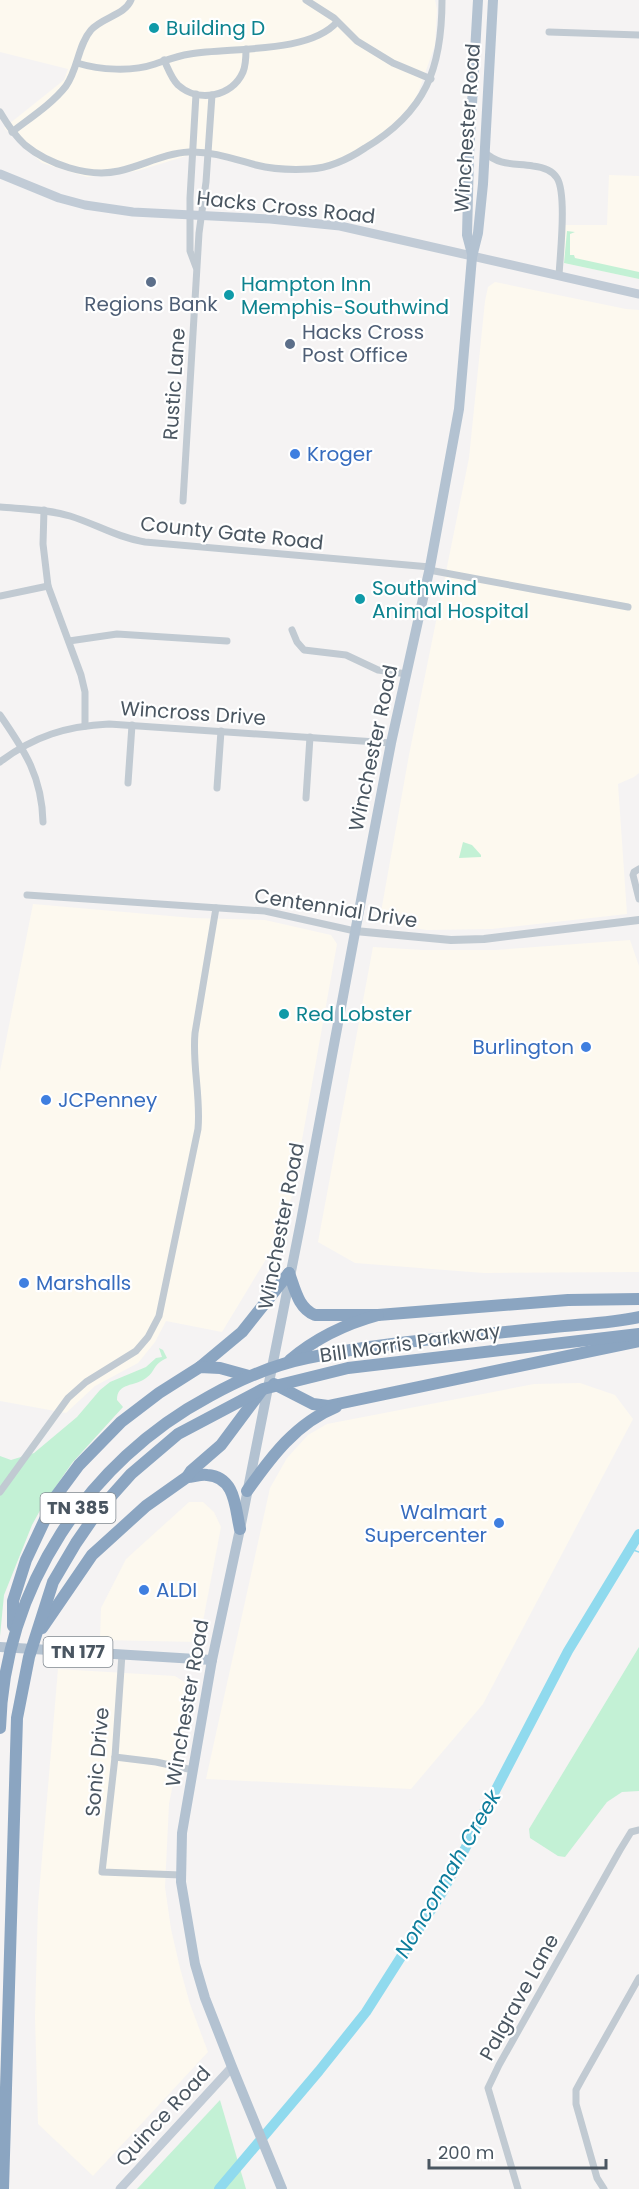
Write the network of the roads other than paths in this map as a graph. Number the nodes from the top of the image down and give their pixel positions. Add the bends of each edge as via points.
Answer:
1 (131, 0) edge
2 (306, 0) edge
3 (442, 0) edge
4 (478, 0) edge
5 (492, 0) edge
6 (337, 22) junction
7 (549, 32) dead end
8 (639, 34) edge
9 (246, 49) junction
10 (164, 60) junction
11 (77, 63) junction
12 (431, 79) junction
13 (196, 94) junction
14 (212, 95) junction
15 (0, 112) edge
16 (12, 132) junction
17 (484, 152) junction
18 (191, 153) junction
19 (208, 153) junction
20 (498, 162) junction
21 (0, 174) edge
22 (483, 176) junction
23 (190, 183) junction
24 (206, 184) junction
25 (196, 215) junction
26 (472, 257) junction
27 (559, 276) junction
28 (639, 294) edge
29 (183, 501) dead end
30 (0, 507) edge
31 (44, 510) junction
32 (429, 569) junction
33 (48, 586) junction
34 (0, 596) edge
35 (627, 607) dead end
36 (292, 630) dead end
37 (69, 641) junction
38 (227, 641) dead end
39 (407, 674) junction
40 (0, 715) edge
41 (132, 725) junction
42 (86, 726) junction
43 (221, 731) junction
44 (310, 737) junction
45 (391, 743) junction
46 (21, 746) junction
47 (0, 762) edge
48 (128, 783) dead end
49 (217, 788) dead end
50 (306, 798) dead end
51 (43, 822) dead end
52 (639, 868) edge
53 (27, 895) dead end
54 (639, 899) edge
55 (216, 908) junction
56 (639, 920) edge
57 (355, 931) junction
58 (289, 1273) junction
59 (639, 1299) edge
60 (378, 1315) junction
61 (639, 1317) edge
62 (639, 1334) edge
63 (639, 1341) edge
64 (200, 1367) junction
65 (268, 1382) junction
66 (350, 1401) junction
67 (187, 1477) junction
68 (247, 1491) junction
69 (0, 1492) edge
70 (240, 1529) junction
71 (35, 1639) junction
72 (13, 1640) junction
73 (0, 1647) edge
74 (122, 1654) junction
75 (212, 1660) junction
76 (0, 1728) edge
77 (115, 1757) junction
78 (193, 1770) junction
79 (635, 1831) edge
80 (181, 1875) junction
81 (639, 1978) edge
82 (232, 2067) junction
83 (3, 2189) edge
84 (120, 2189) edge
85 (282, 2189) edge
86 (518, 2189) edge
87 (604, 2189) edge

1 - 11 street via 124,11 101,21 89,32
2 - 6 street
3 - 12 street via 440,42
4 - 26 main road, Winchester Road via 467,235
5 - 17 main road, Winchester Road
6 - 9 street via 330,30 280,47
6 - 12 street via 357,41 393,63
7 - 8 street
9 - 10 street
9 - 14 street via 244,71 238,81
10 - 11 street via 121,69 94,69
10 - 13 street via 177,84
11 - 16 street via 66,86
12 - 19 street via 403,121 379,140 336,162 312,169 266,167
13 - 14 street
13 - 18 street
14 - 19 street
15 - 16 street
16 - 18 street via 25,145 54,161 106,173
17 - 20 street
17 - 22 main road, Winchester Road
18 - 19 street
18 - 23 street
19 - 24 street
20 - 22 street
20 - 27 street via 540,167 552,172 559,181
21 - 25 main road, Hacks Cross Road via 85,205
22 - 26 main road, Winchester Road
23 - 24 street
23 - 25 street
24 - 25 street
25 - 26 main road, Hacks Cross Road via 340,226
25 - 29 street, Rustic Lane via 190,251 197,269
26 - 27 main road, Hacks Cross Road
26 - 32 main road, Winchester Road via 459,409
27 - 28 main road, Hacks Cross Road
30 - 31 street, County Gate Road
31 - 32 street, County Gate Road via 137,541
31 - 33 street
32 - 35 street, County Gate Road
32 - 39 main road, Winchester Road
33 - 34 street
33 - 37 street
36 - 39 street via 304,650 346,655 378,670
37 - 38 street via 117,634
37 - 42 street via 84,684
39 - 45 main road, Winchester Road
40 - 46 street
41 - 42 street, Wincross Drive
41 - 43 street, Wincross Drive
41 - 48 street
42 - 46 street, Wincross Drive via 49,734
43 - 44 street, Wincross Drive
43 - 49 street
44 - 45 street, Wincross Drive
44 - 50 street
45 - 57 main road, Winchester Road
46 - 47 street, Wincross Drive
46 - 51 street via 39,786
52 - 54 street via 633,877
53 - 55 street, Centennial Drive
55 - 57 street, Centennial Drive via 266,910
55 - 69 street via 194,1045 198,1130 159,1316 136,1352 95,1376 68,1398
56 - 57 street, Centennial Drive via 484,939 451,940
57 - 58 main road, Winchester Road
58 - 60 highway via 299,1301 308,1312
58 - 64 highway via 242,1332
58 - 65 main road, Winchester Road
59 - 60 highway via 568,1300
60 - 65 highway via 323,1337 285,1363
61 - 72 highway, Bill Morris Parkway / TN 385 via 353,1350 305,1358 247,1376 186,1409 142,1441 82,1502 42,1565
62 - 71 highway, Bill Morris Parkway / TN 385 via 348,1368 263,1389 178,1434 131,1474 92,1519 54,1582
63 - 66 highway
64 - 65 highway via 220,1368
64 - 72 highway via 121,1422 79,1465 56,1496 26,1560 13,1600
65 - 66 highway via 313,1404 328,1406
65 - 67 highway via 220,1444
65 - 68 main road, Winchester Road
66 - 68 highway via 325,1411 291,1436
67 - 70 highway via 208,1475 229,1487
67 - 71 highway via 146,1506 92,1555
68 - 70 main road, Winchester Road
70 - 75 main road, Winchester Road
71 - 83 highway, Bill Morris Parkway / TN 385 via 17,1718
72 - 76 highway, Bill Morris Parkway / TN 385 via 4,1679
73 - 74 main road, TN 177
74 - 75 main road, TN 177
74 - 77 street, Sonic Drive
75 - 78 main road, Winchester Road
77 - 78 street
77 - 80 street, Sonic Drive via 102,1872
78 - 80 main road, Winchester Road via 182,1833
79 - 86 street, Palgrave Lane via 488,2088
80 - 82 main road, Winchester Road via 195,1964
81 - 87 street via 575,2097 597,2178
82 - 84 main road, Quince Road
82 - 85 main road, Winchester Road

